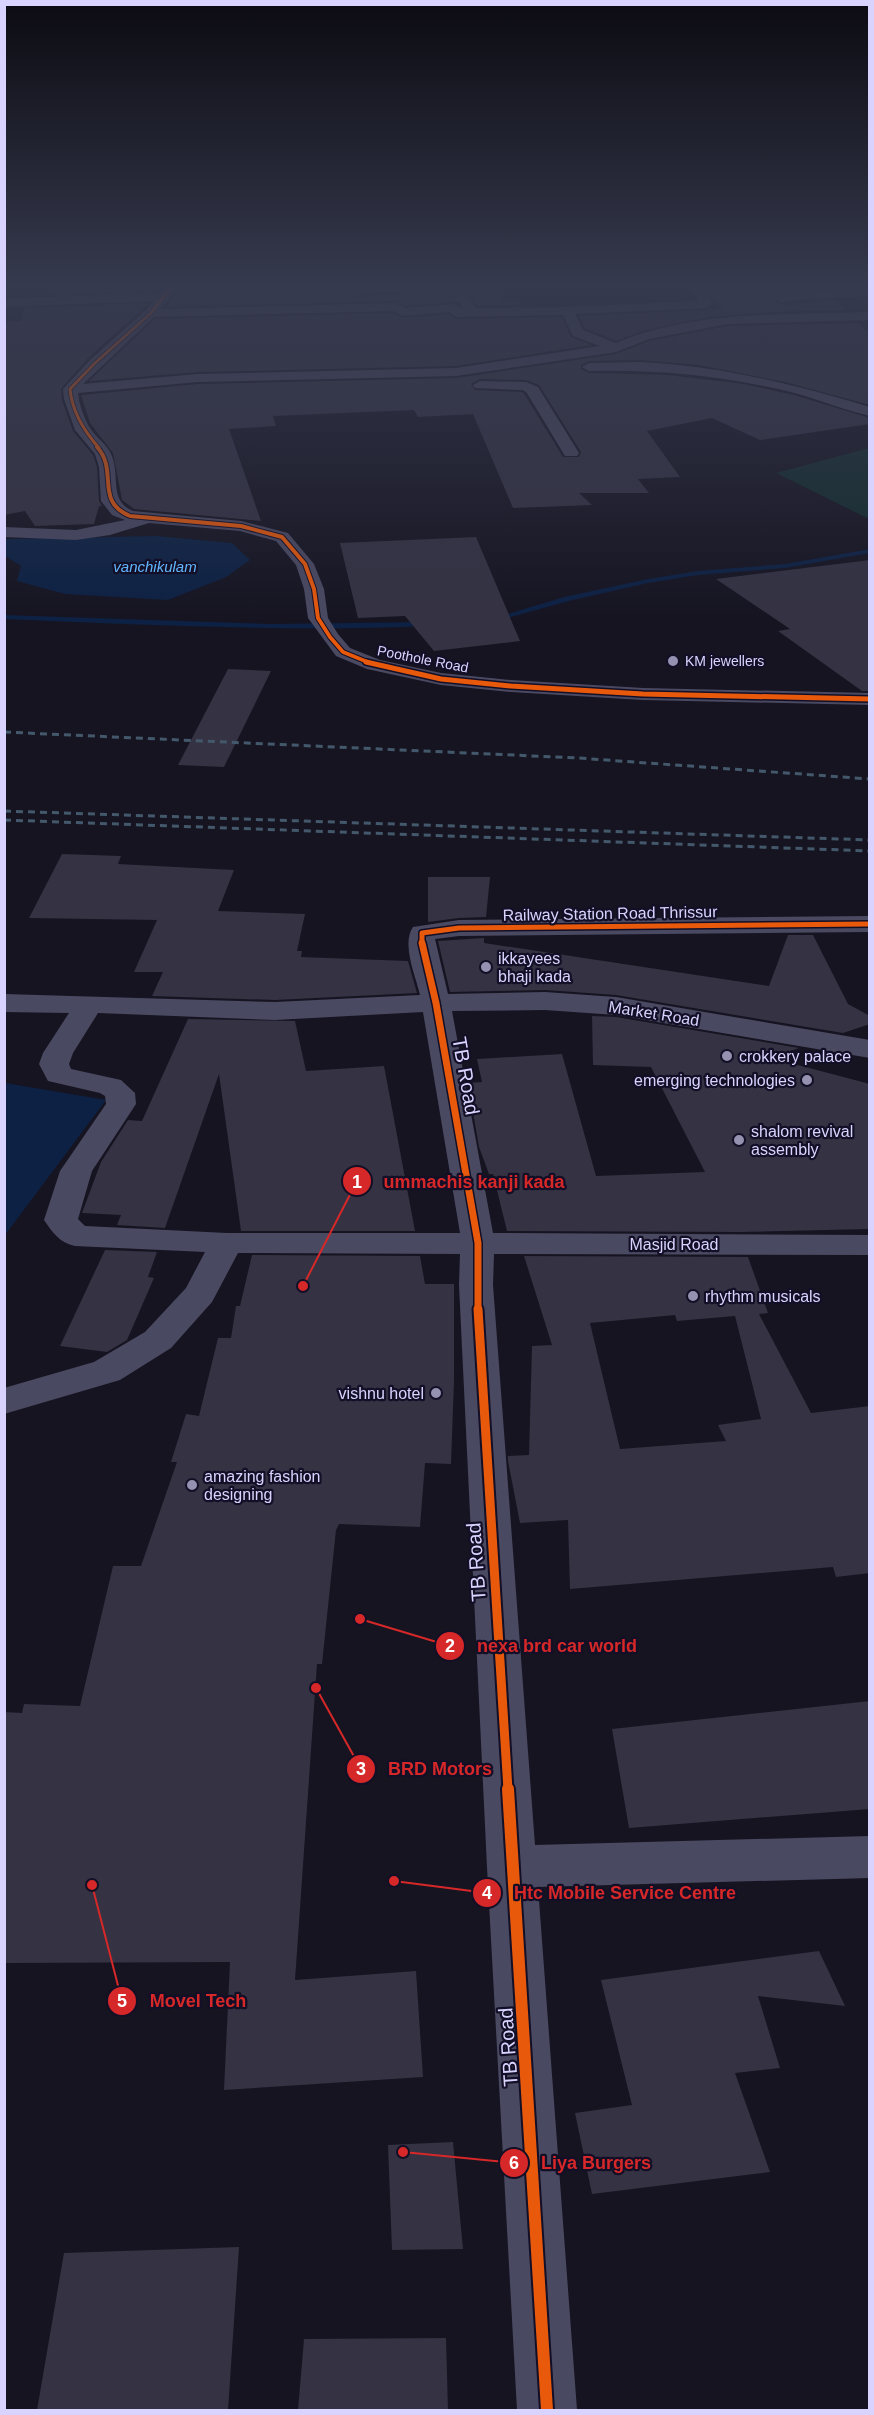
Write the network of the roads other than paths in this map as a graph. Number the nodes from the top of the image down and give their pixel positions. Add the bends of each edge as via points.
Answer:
1 (70, 396) edge
2 (536, 396) edge
3 (818, 396) edge
4 (870, 411) edge
5 (571, 453) dead end
6 (146, 518) junction
7 (4, 532) edge
8 (870, 699) edge
9 (870, 924) edge
10 (4, 1003) edge
11 (436, 1003) junction
12 (89, 1004) junction
13 (868, 1047) edge
14 (226, 1243) junction
15 (478, 1243) junction
16 (870, 1245) edge
17 (4, 1401) edge
18 (870, 1857) edge
19 (512, 1867) junction
20 (547, 2410) edge

1 - 6 street, Poothole Road via 84,430 103,453 114,507 130,516
2 - 5 street
3 - 4 street
6 - 7 street via 95,535
6 - 8 street, Poothole Road via 241,526 282,537 305,564 323,626 343,652 374,665 441,679 511,687
9 - 11 street, Railway Station Road Thrissur via 459,928 422,933
10 - 12 street, Market Road
11 - 12 street, Market Road via 275,1011
11 - 13 street, Market Road via 545,1001 616,1006
11 - 15 street, TB Road
12 - 14 street, Masjid Road via 54,1064 59,1075 110,1086 120,1093 121,1104 76,1171 61,1220 75,1236
14 - 15 street, Masjid Road
14 - 17 street via 200,1294 159,1340 107,1371
15 - 16 street, Masjid Road
15 - 19 street, TB Road via 476,1285
18 - 19 street
19 - 20 street, TB Road

